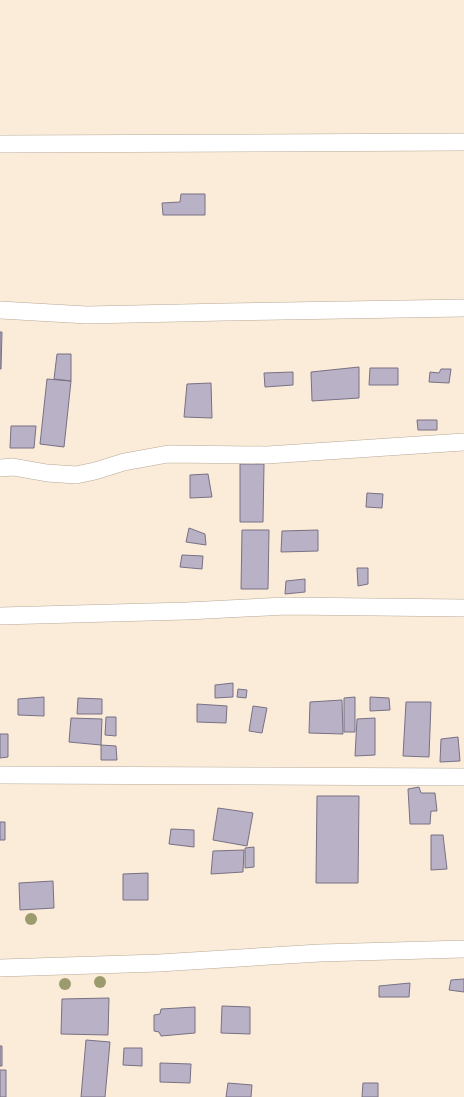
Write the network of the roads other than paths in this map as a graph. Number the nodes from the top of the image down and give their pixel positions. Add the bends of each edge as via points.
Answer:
1 (464, 142) edge
2 (0, 144) edge
3 (464, 308) edge
4 (0, 310) edge
5 (464, 442) edge
6 (0, 468) edge
7 (464, 608) edge
8 (0, 616) edge
9 (0, 775) edge
10 (464, 777) edge
11 (464, 949) edge
12 (0, 968) edge

1 - 2 street
3 - 4 street via 87,315
5 - 6 street via 267,455 168,454 76,475 13,467
7 - 8 street via 286,606
9 - 10 street
11 - 12 street

